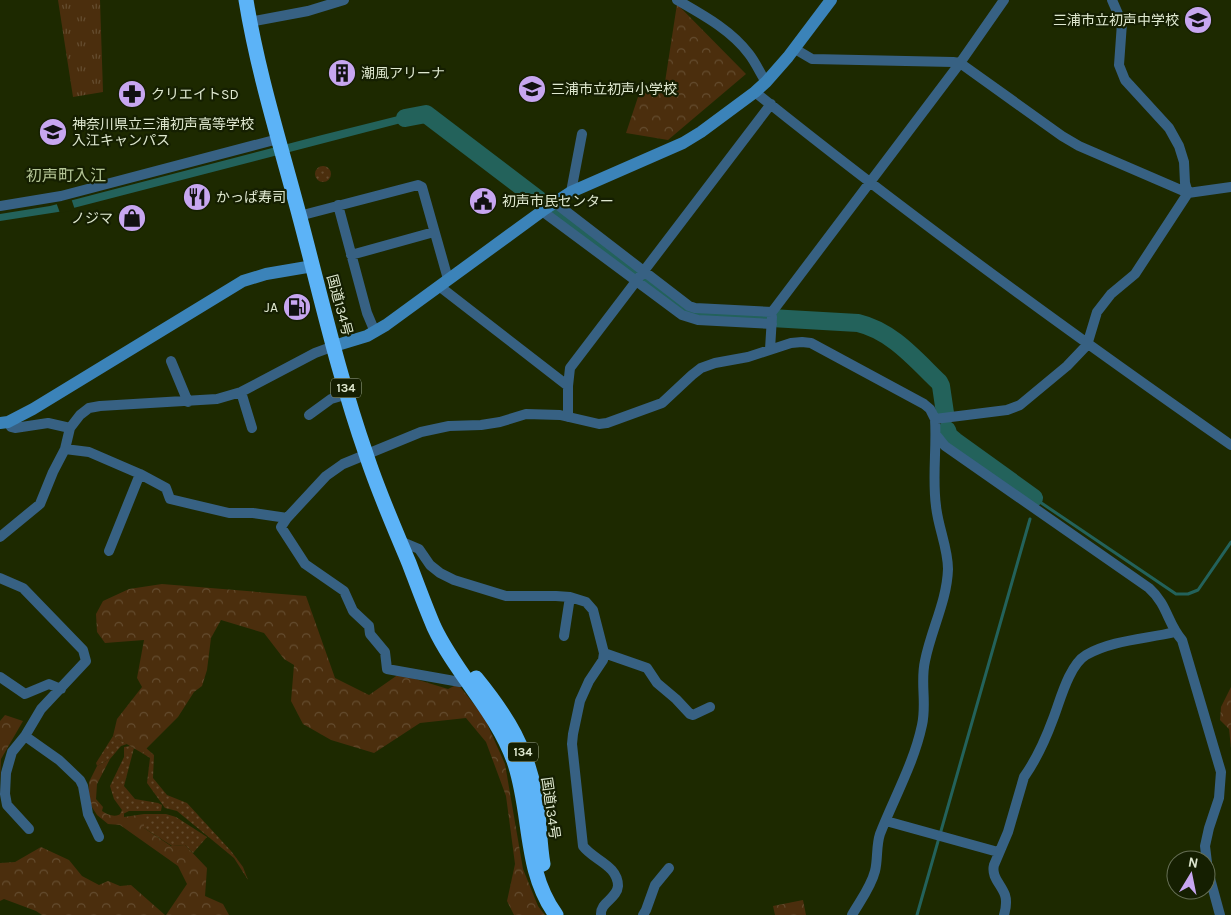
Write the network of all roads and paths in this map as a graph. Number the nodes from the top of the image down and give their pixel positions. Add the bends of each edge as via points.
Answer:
1 (246, 0) edge
2 (344, 0) edge
3 (677, 0) edge
4 (831, 0) edge
5 (1004, 0) edge
6 (1112, 0) edge
7 (249, 22) junction
8 (795, 49) junction
9 (960, 63) junction
10 (766, 82) junction
11 (755, 92) junction
12 (771, 104) junction
13 (582, 134) dead end
14 (278, 140) junction
15 (870, 182) junction
16 (1231, 187) edge
17 (571, 192) junction
18 (1188, 192) junction
19 (338, 205) junction
20 (0, 206) edge
21 (548, 206) junction
22 (299, 216) junction
23 (434, 232) junction
24 (351, 255) junction
25 (313, 266) junction
26 (640, 276) junction
27 (443, 282) junction
28 (772, 318) junction
29 (375, 332) junction
30 (1087, 345) junction
31 (334, 346) junction
32 (770, 349) junction
33 (171, 361) dead end
34 (568, 386) junction
35 (241, 392) junction
36 (348, 394) junction
37 (188, 402) junction
38 (309, 415) dead end
39 (568, 417) junction
40 (935, 419) junction
41 (4, 422) edge
42 (70, 428) junction
43 (252, 428) dead end
44 (937, 436) junction
45 (1231, 445) edge
46 (65, 449) junction
47 (366, 454) junction
48 (140, 474) junction
49 (287, 518) junction
50 (0, 537) edge
51 (400, 540) junction
52 (109, 551) dead end
53 (0, 578) edge
54 (570, 597) junction
55 (428, 610) junction
56 (1175, 632) junction
57 (564, 636) dead end
58 (604, 653) junction
59 (0, 677) edge
60 (466, 680) junction
61 (61, 689) junction
62 (710, 707) dead end
63 (25, 736) junction
64 (1226, 785) edge
65 (886, 821) junction
66 (29, 829) dead end
67 (99, 837) dead end
68 (998, 852) junction
69 (669, 868) dead end
70 (556, 915) edge
71 (566, 915) edge
72 (601, 915) edge
73 (643, 915) edge
74 (852, 915) edge
75 (1004, 915) edge
76 (1220, 915) edge

1 - 7 highway, 国道134号 / 134
2 - 7 street via 308,12
3 - 10 street via 734,38 750,55
4 - 8 street
5 - 9 street
6 - 18 street via 1122,23 1119,64 1125,80 1169,128 1184,162
7 - 14 highway, 国道134号 / 134
8 - 9 street via 812,59
8 - 10 street
9 - 15 street
9 - 18 street via 1079,146
10 - 11 street
11 - 12 street
11 - 17 street via 683,143
12 - 15 street
12 - 26 street
13 - 17 street
14 - 20 street via 61,196
14 - 22 highway, 国道134号 / 134
15 - 28 street
15 - 30 street
16 - 18 street
17 - 21 street
18 - 30 street via 1134,274 1111,294 1097,312
19 - 22 street
19 - 23 street via 418,185 422,187
19 - 24 street
21 - 26 street
21 - 27 street
22 - 25 highway, 国道134号 / 134
23 - 24 street
23 - 27 street
24 - 29 street
25 - 31 highway, 国道134号 / 134
25 - 41 street via 243,281 33,409
26 - 28 street via 695,308
26 - 34 street via 570,368
27 - 29 street
27 - 34 street
28 - 32 street
29 - 31 street
30 - 40 street via 1020,405 994,413
30 - 45 street
31 - 35 street
31 - 36 highway, 国道134号 / 134
32 - 39 street via 701,368 662,403 646,409 599,424
32 - 40 street via 791,343 811,344 924,404
33 - 37 street
34 - 39 street
35 - 37 street
35 - 43 street
36 - 38 street via 331,399
36 - 47 highway, 国道134号 / 134
37 - 42 street via 89,408
39 - 47 street via 526,414 500,422 437,428
40 - 44 street
41 - 42 street via 15,428 48,423
42 - 46 street
44 - 56 street via 945,446 1149,588 1159,597
44 - 65 street via 936,506 948,570 924,663 922,725
46 - 48 street via 89,452
46 - 50 street via 40,504
47 - 49 street via 326,476
47 - 51 highway, 国道134号 / 134
48 - 49 street via 166,488 170,499 229,513
48 - 52 street
49 - 60 street via 281,527 289,541 305,564 344,591 352,611 369,626 370,634 384,652 387,669 460,682
51 - 54 street via 419,550 430,565 454,580 506,596
51 - 55 highway, 国道134号 / 134
53 - 61 street via 23,588 83,650 86,661
54 - 57 street
54 - 58 street via 586,602 593,610
55 - 60 highway, 国道134号 / 134 via 434,627
55 - 71 highway, 国道134号 / 134 via 456,653 499,706 515,733 536,797 544,872
56 - 64 street via 1182,640
56 - 68 street via 1109,646 1084,656 1062,694 1053,720 1024,777 1008,832
58 - 62 street via 647,668 686,712 693,715
58 - 72 street via 580,701 572,744 583,846 608,866 618,885 616,893 602,907
59 - 61 street via 26,694 49,684
60 - 70 highway, 国道134号 / 134 via 489,712 514,760 536,876
61 - 63 street via 41,709
63 - 66 street via 12,752 6,773 6,794 7,806
63 - 67 street via 80,780 88,814
64 - 76 street via 1205,846 1208,872
65 - 68 street
65 - 74 street via 877,846 875,870
68 - 75 street via 993,870 1005,895
69 - 73 street via 655,885

